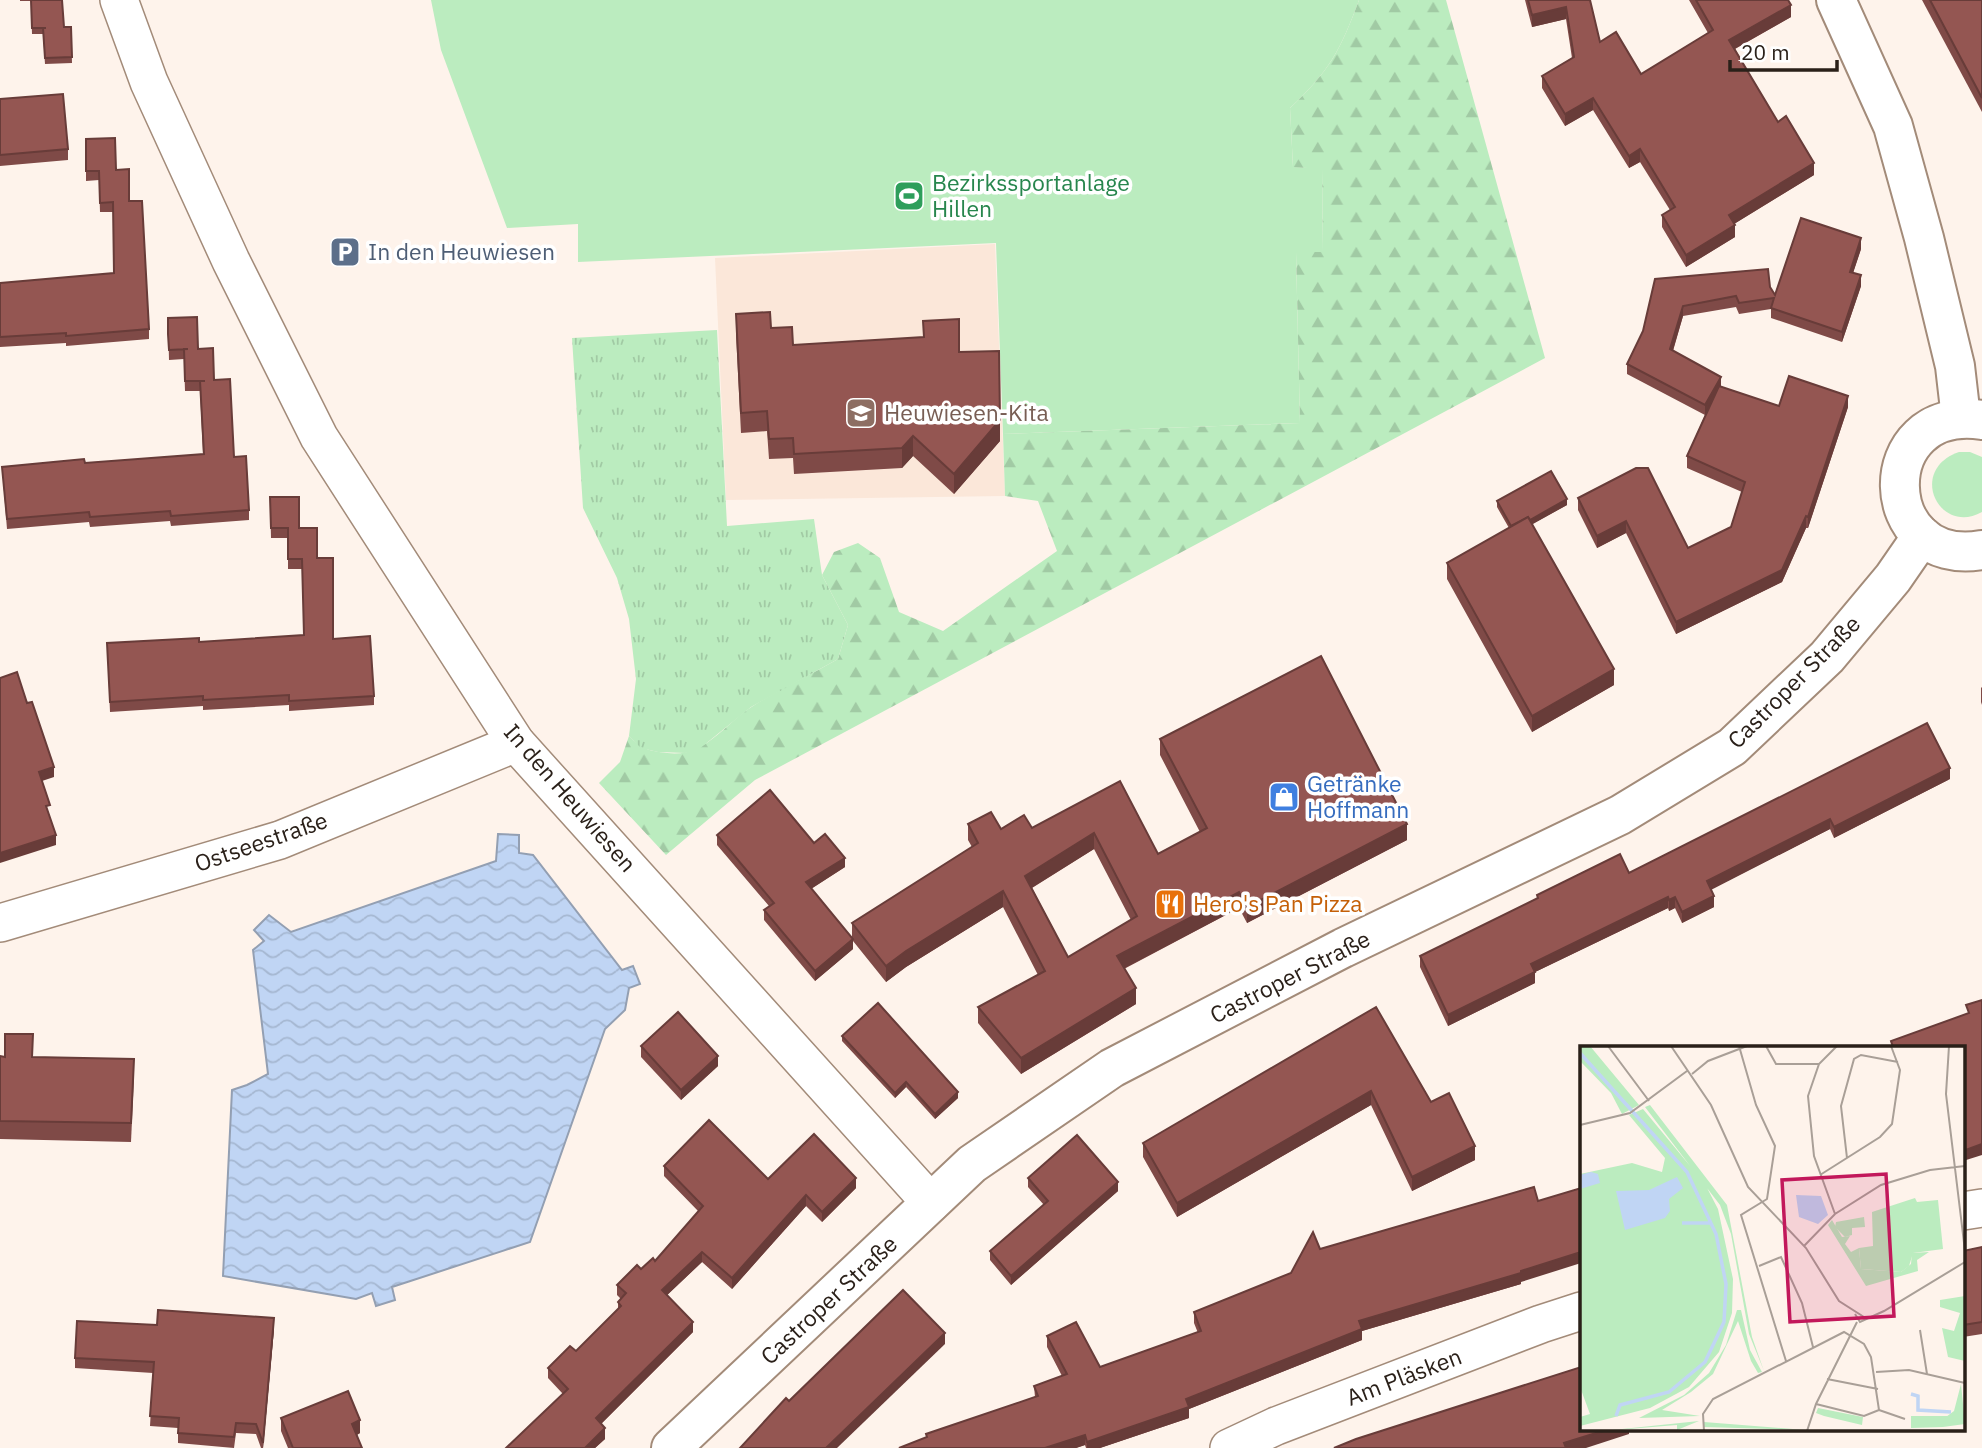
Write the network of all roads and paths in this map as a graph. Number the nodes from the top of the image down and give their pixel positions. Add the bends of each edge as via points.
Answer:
1 (119, 0) edge
2 (1836, 0) edge
3 (1972, 419) edge
4 (1922, 536) junction
5 (1982, 550) edge
6 (516, 743) junction
7 (0, 923) edge
8 (931, 1203) junction
9 (1580, 1311) edge
10 (671, 1448) edge
11 (1229, 1448) edge

1 - 6 street, In den Heuwiesen via 149,82 319,437
2 - 3 main road via 1893,126
3 - 4 main road via 1942,422 1924,432 1910,446 1902,464 1898,483 1901,503
4 - 5 main road via 1950,550
4 - 8 main road, Castroper Straße via 1826,657 1732,747 1620,815 1343,948 1112,1068 972,1164
6 - 7 street, Ostseestraße via 280,840
6 - 8 street, In den Heuwiesen
8 - 10 main road, Castroper Straße
9 - 11 street, Am Pläsken

